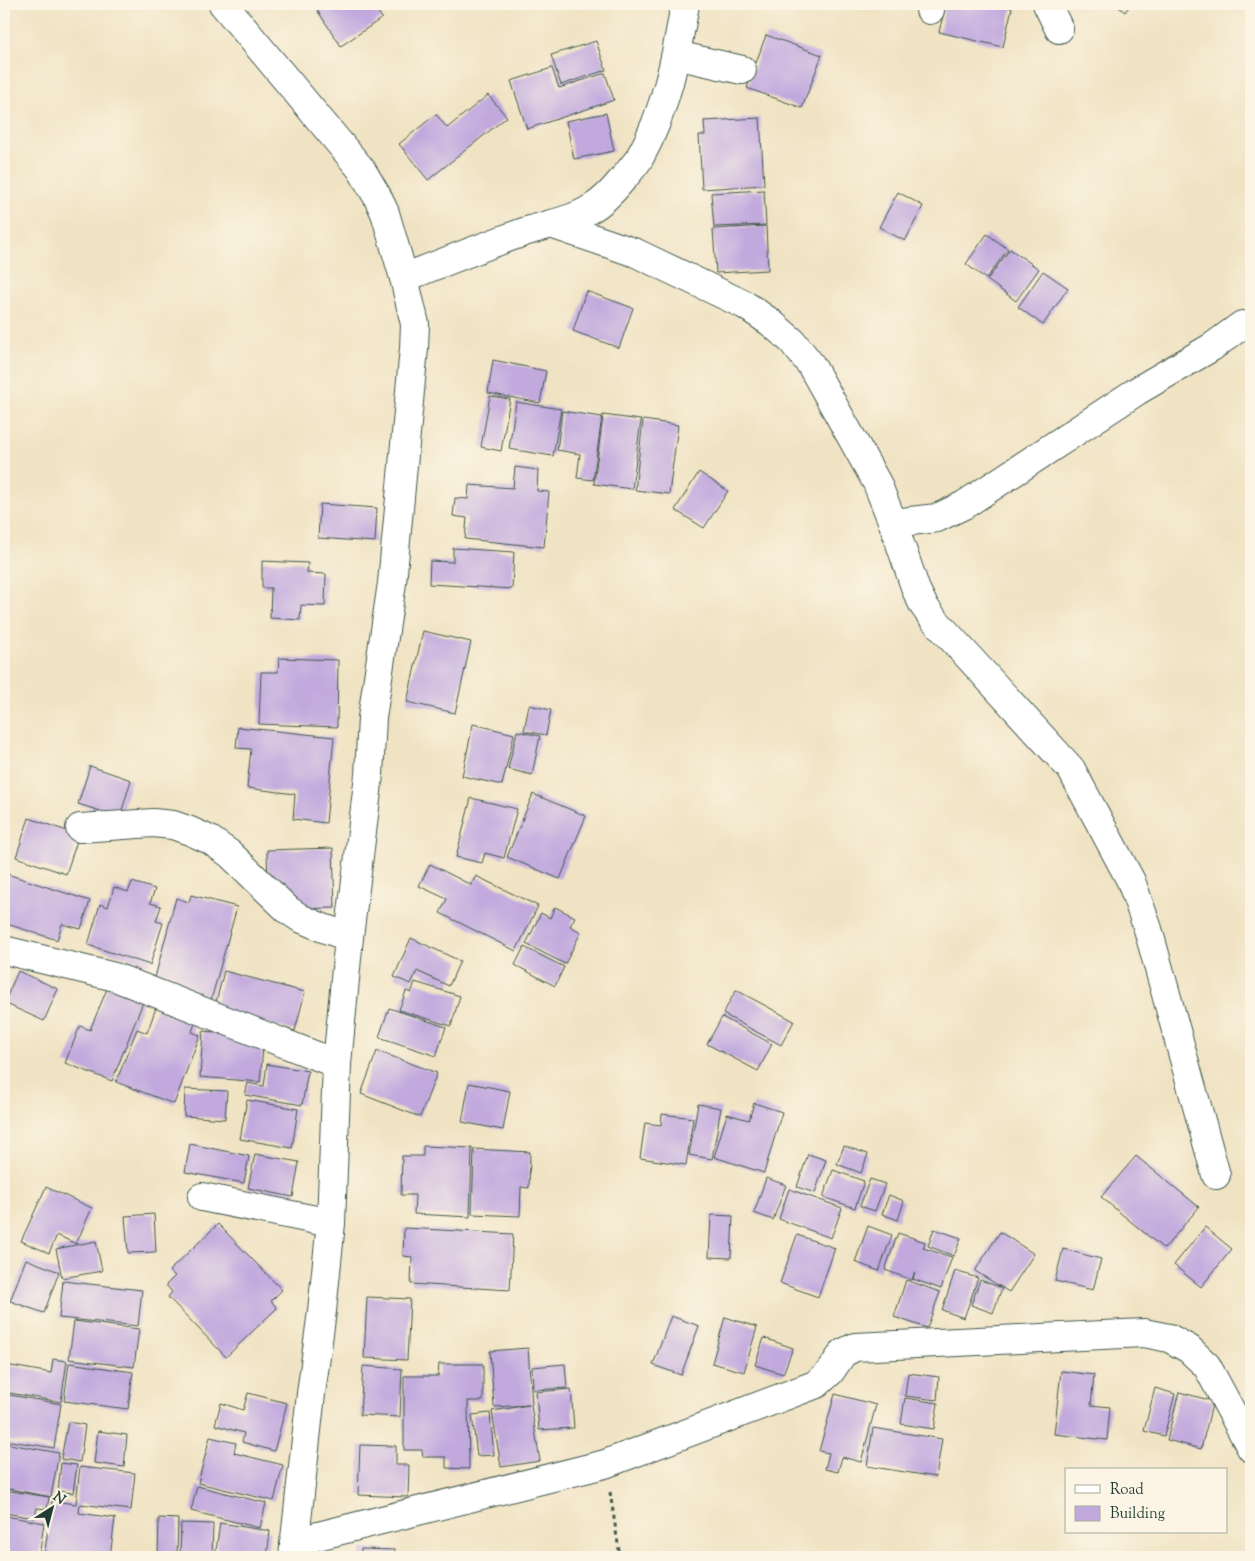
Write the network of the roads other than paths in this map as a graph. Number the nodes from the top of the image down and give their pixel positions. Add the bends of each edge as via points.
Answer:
1 (223, 4) edge
2 (685, 4) edge
3 (1047, 4) edge
4 (1059, 29) dead end
5 (676, 55) junction
6 (742, 70) dead end
7 (551, 224) junction
8 (404, 278) junction
9 (1242, 325) dead end
10 (893, 522) junction
11 (80, 828) dead end
12 (349, 937) junction
13 (4, 950) edge
14 (337, 1064) junction
15 (1216, 1175) dead end
16 (202, 1197) dead end
17 (331, 1223) junction
18 (1251, 1448) edge
19 (294, 1550) edge

1 - 8 street via 361,169 385,213
2 - 5 street
3 - 4 street
5 - 6 street
5 - 7 street via 666,94 638,160 604,200 591,210
7 - 8 street via 470,250
7 - 10 street via 636,253 745,305 792,341 812,365 877,483
8 - 12 street via 415,324 414,348 392,583 372,718 369,774
9 - 10 street via 964,505 937,518
10 - 15 street via 924,606 1071,769 1130,881 1148,929
11 - 12 street via 153,823 190,831 230,854 300,918
12 - 14 street
13 - 14 street via 115,977
14 - 17 street
16 - 17 street
17 - 19 street
18 - 19 street via 1207,1366 1189,1349 1169,1338 1144,1333 856,1347 844,1353 817,1384 606,1464

